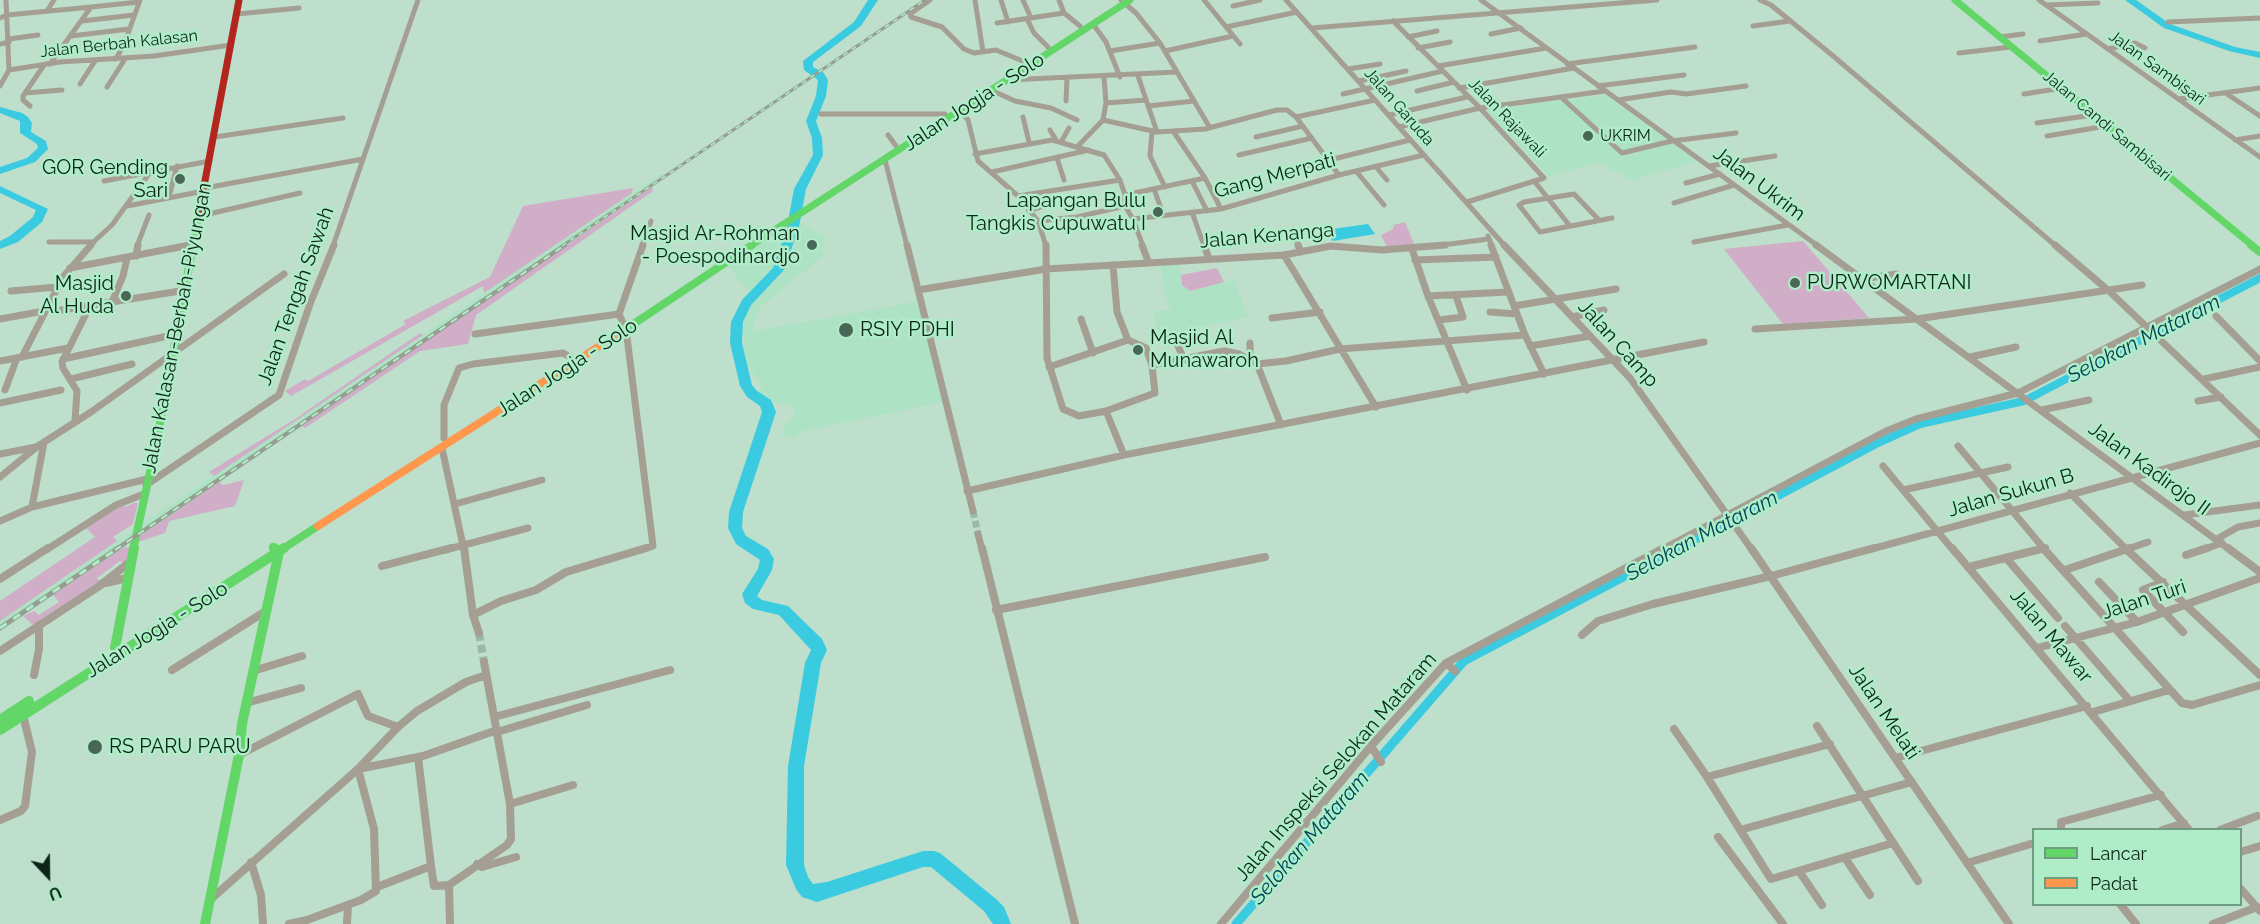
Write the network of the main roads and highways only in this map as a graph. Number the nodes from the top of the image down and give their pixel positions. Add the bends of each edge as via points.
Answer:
1 (239, 0) edge
2 (1955, 0) edge
3 (1124, 1) edge
4 (917, 136) junction
5 (804, 208) junction
6 (2260, 252) edge
7 (623, 322) junction
8 (443, 443) junction
9 (276, 550) junction
10 (117, 651) junction
11 (0, 720) edge
12 (0, 730) edge
13 (205, 924) edge

1 - 10 main road, Jalan Kalasan-Berbah-Piyungan via 156,445 127,578
2 - 6 main road, Jalan Candi Sambisari
3 - 4 main road, Jalan Jogja - Solo
3 - 4 main road, Jalan Jogja - Solo via 945,114
4 - 5 main road, Jalan Jogja - Solo via 885,160
4 - 5 main road, Jalan Jogja - Solo
5 - 7 main road, Jalan Jogja - Solo via 653,308
7 - 8 main road, Jalan Jogja - Solo
7 - 8 main road, Jalan Jogja - Solo
8 - 9 main road, Jalan Jogja - Solo
9 - 10 main road, Jalan Jogja - Solo
9 - 13 main road
10 - 11 main road, Jalan Jogja - Solo
10 - 12 main road, Jalan Jogja - Solo

